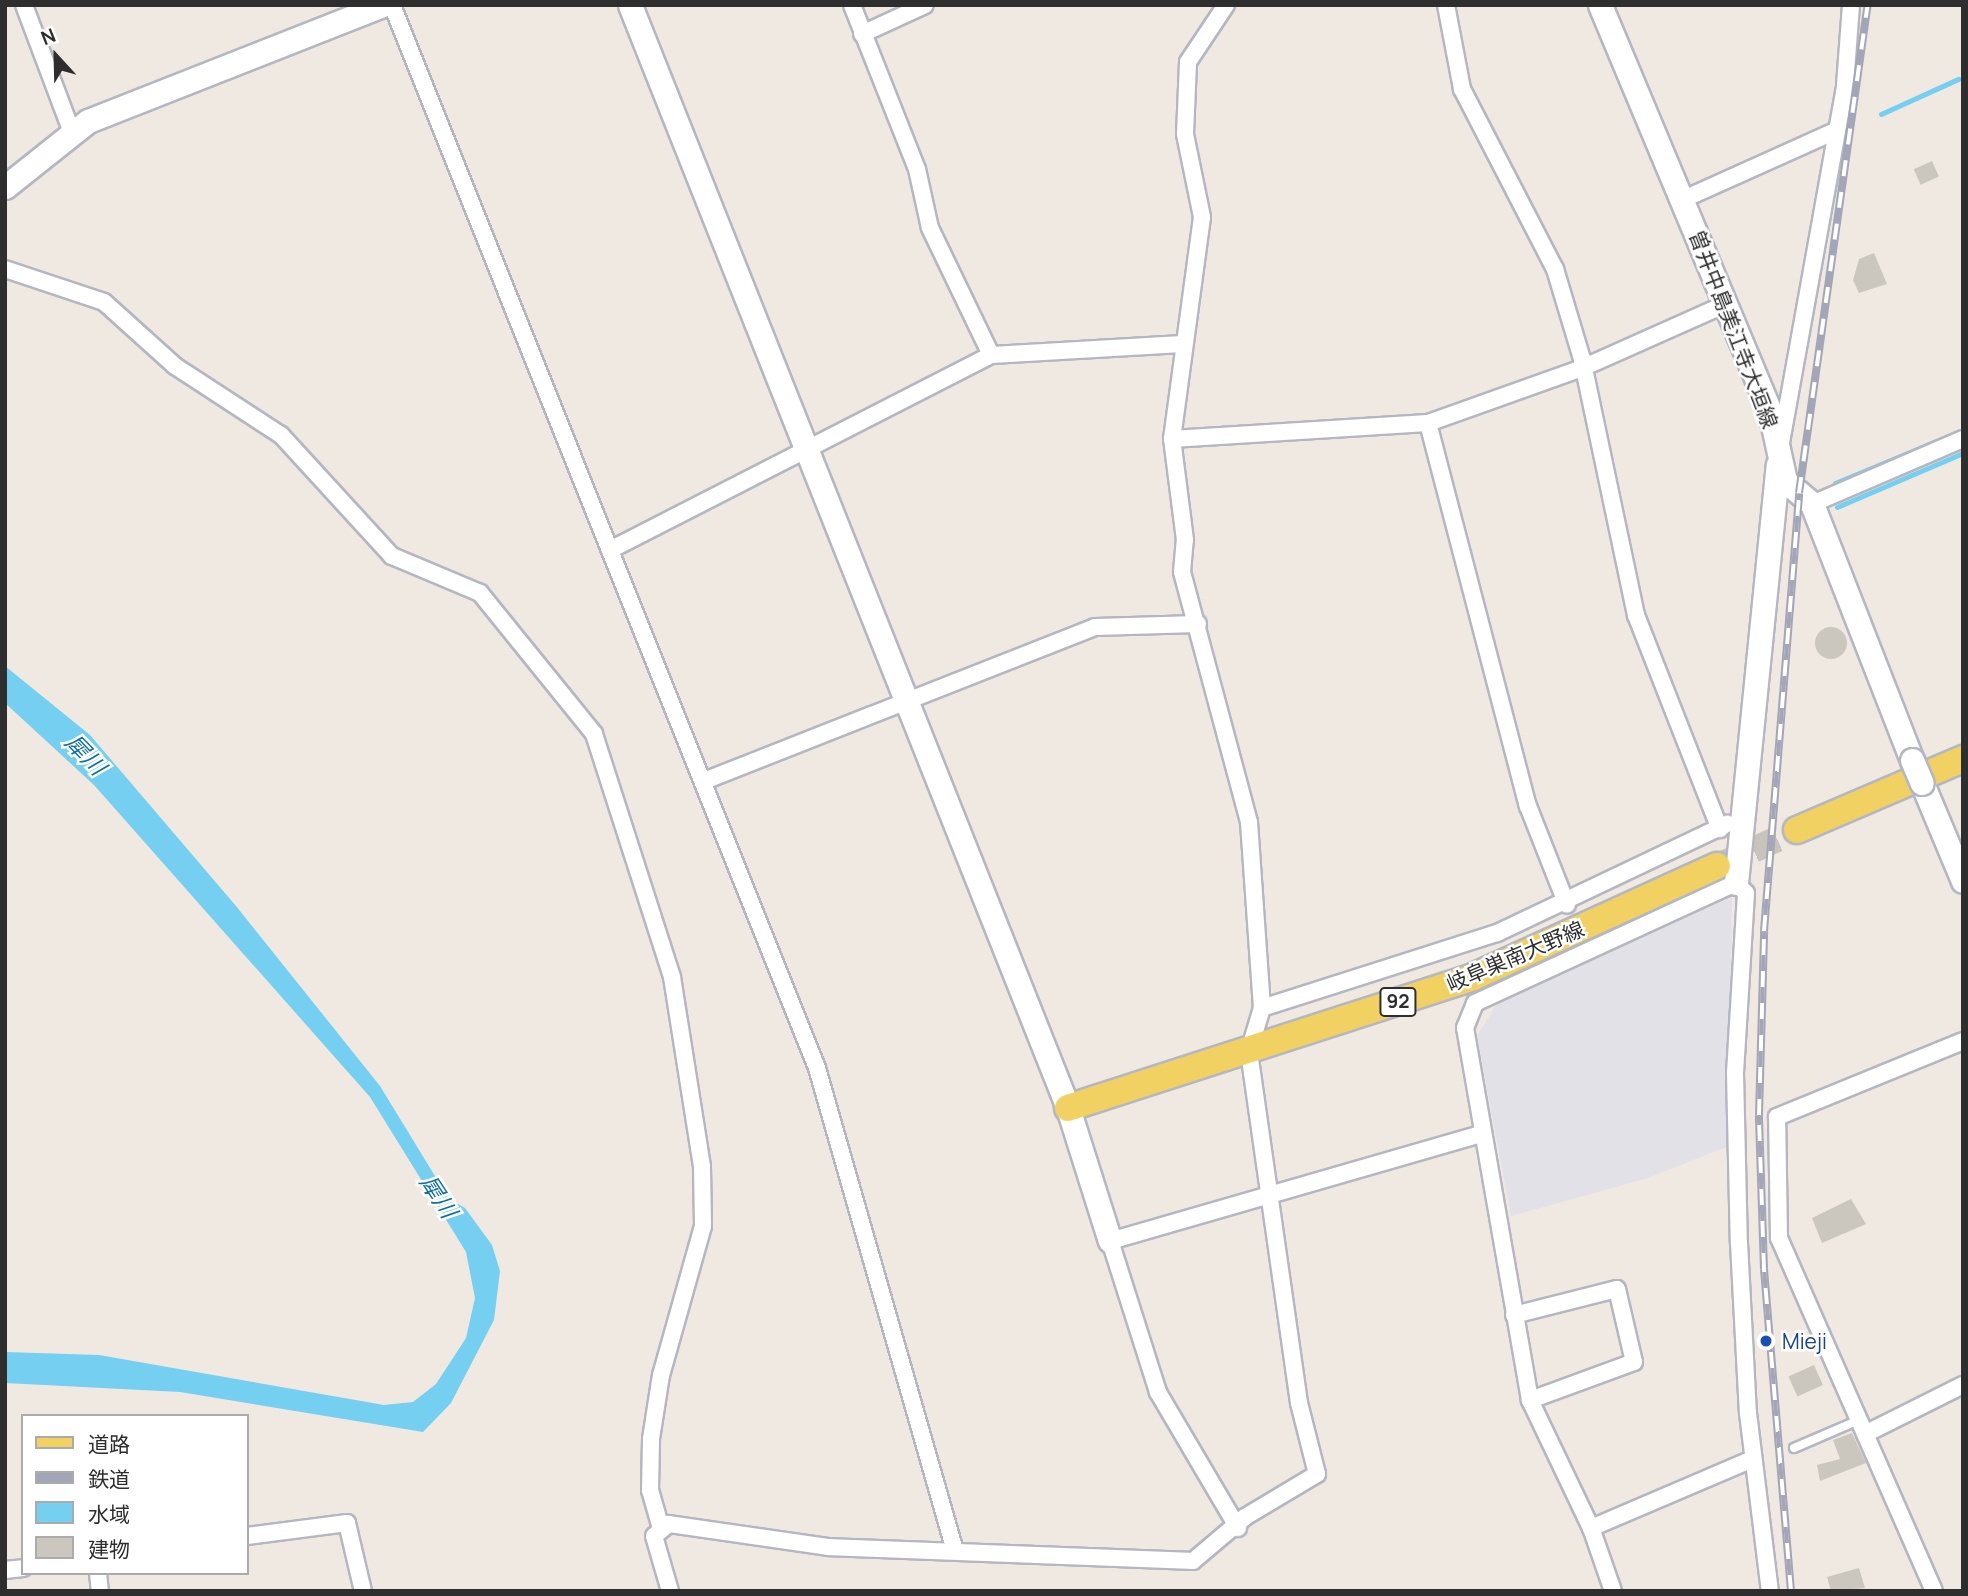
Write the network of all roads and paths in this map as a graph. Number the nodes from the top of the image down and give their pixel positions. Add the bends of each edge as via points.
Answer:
1 (24, 5) edge
2 (382, 5) edge
3 (393, 5) edge
4 (630, 5) edge
5 (852, 5) edge
6 (925, 5) edge
7 (1226, 5) edge
8 (1446, 5) edge
9 (1600, 5) edge
10 (1851, 5) edge
11 (862, 34) junction
12 (71, 130) junction
13 (1833, 132) junction
14 (5, 187) edge
15 (1684, 199) junction
16 (5, 269) edge
17 (1726, 304) junction
18 (1183, 344) junction
19 (992, 355) junction
20 (1580, 369) junction
21 (1428, 423) junction
22 (1172, 439) junction
23 (1963, 439) edge
24 (806, 449) junction
25 (1778, 454) junction
26 (1812, 504) junction
27 (610, 550) junction
28 (1198, 624) junction
29 (906, 703) junction
30 (1963, 759) edge
31 (704, 780) junction
32 (1740, 813) junction
33 (1720, 829) junction
34 (1797, 830) tunnel mouth
35 (1727, 875) junction
36 (1963, 881) edge
37 (1567, 905) junction
38 (1262, 1008) junction
39 (1963, 1041) edge
40 (1249, 1051) junction
41 (1068, 1108) junction
42 (1481, 1135) junction
43 (1267, 1196) junction
44 (1110, 1241) junction
45 (1514, 1315) junction
46 (1963, 1385) edge
47 (1530, 1400) junction
48 (1862, 1427) junction
49 (1794, 1448) dead end
50 (1753, 1458) junction
51 (660, 1526) junction
52 (1238, 1528) junction
53 (1591, 1528) junction
54 (248, 1536) edge
55 (955, 1551) junction
56 (363, 1591) edge
57 (670, 1591) edge
58 (1613, 1591) edge
59 (1770, 1591) edge
60 (1934, 1591) edge

1 - 12 street
2 - 12 street
3 - 27 street
4 - 24 street
5 - 11 street
6 - 11 street
7 - 18 street via 1188,62 1185,134 1202,217
8 - 20 street via 1462,89 1555,269
9 - 15 street, 曽井中島美江寺大垣線
10 - 13 street
11 - 19 street via 917,169 930,228
12 - 14 street
13 - 15 street
13 - 25 street
15 - 17 street, 曽井中島美江寺大垣線
16 - 51 street via 104,302 175,366 281,435 392,556 480,593 594,734 672,977 702,1167 703,1226 661,1375 651,1439 650,1490
17 - 20 street
17 - 25 street, 曽井中島美江寺大垣線 via 1770,412
18 - 19 street
18 - 22 street
19 - 24 street
20 - 21 street
20 - 33 street via 1636,615
21 - 22 street
21 - 37 street via 1528,806
22 - 28 street via 1185,540 1182,572
23 - 26 street
24 - 27 street
24 - 29 street
25 - 26 street, 曽井中島美江寺大垣線 via 1785,481
25 - 32 street
26 - 36 street, 曽井中島美江寺大垣線, bridge
27 - 31 street
28 - 29 street via 1095,627
28 - 38 street via 1249,822
29 - 31 street
29 - 41 street
30 - 34 main road
31 - 55 street via 817,1068
32 - 33 street
32 - 35 street
33 - 37 street
35 - 40 main road, 岐阜巣南大野線 / 92 via 1473,977
35 - 42 street via 1475,1003 1465,1028
35 - 50 street via 1746,893 1735,1073
37 - 38 street via 1373,977
38 - 40 street
39 - 48 street via 1777,1117 1779,1238
40 - 41 main road, 岐阜巣南大野線 / 92
40 - 43 street
41 - 44 street
42 - 43 street
42 - 45 street
43 - 44 street
43 - 52 street via 1317,1474 1245,1517
44 - 52 street via 1157,1392
45 - 47 street
45 - 47 street via 1617,1289 1634,1362
46 - 48 street
47 - 53 street
48 - 49 lane
48 - 60 street
50 - 53 street
50 - 59 street
51 - 55 street via 828,1547
51 - 57 street via 654,1544
52 - 55 street via 1193,1561
53 - 58 street
54 - 56 street via 347,1523

